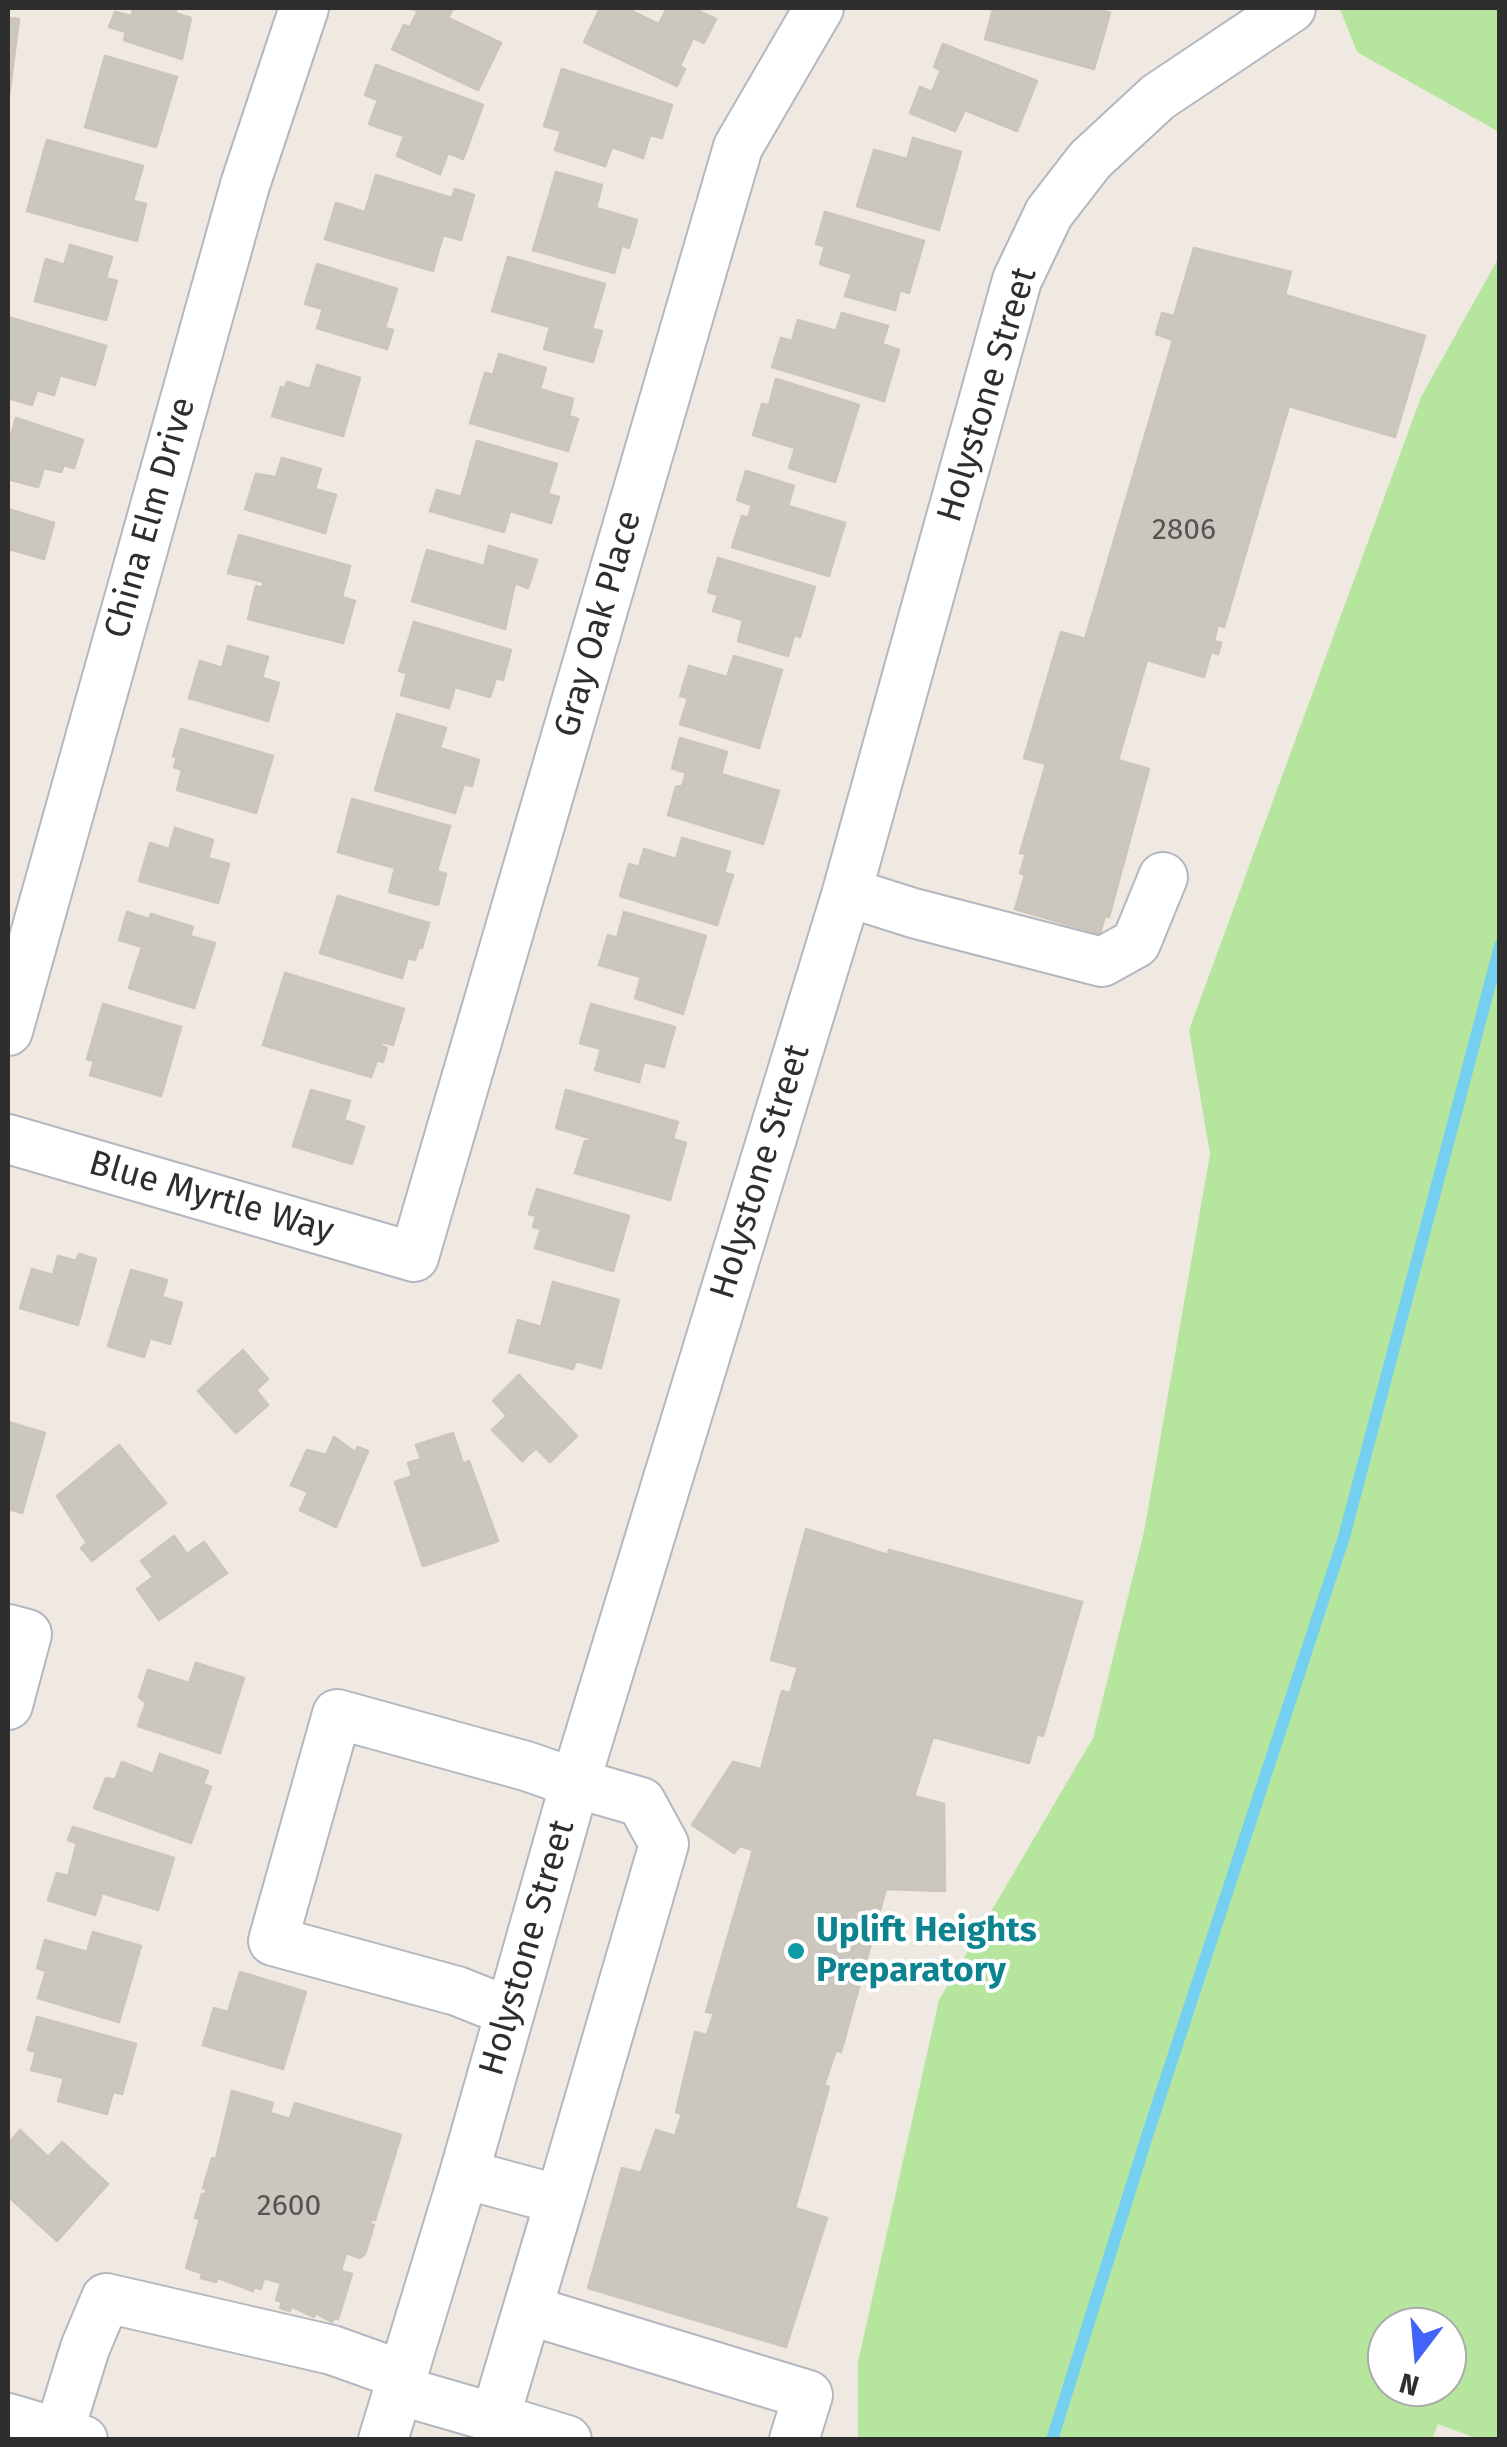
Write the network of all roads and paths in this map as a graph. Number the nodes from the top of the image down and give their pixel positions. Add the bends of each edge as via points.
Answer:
1 (304, 8) edge
2 (819, 8) edge
3 (1291, 8) edge
4 (1239, 22) edge
5 (1163, 877) dead end
6 (847, 892) junction
7 (8, 1031) edge
8 (8, 1139) edge
9 (414, 1257) joint
10 (17, 1632) edge
11 (8, 1705) edge
12 (575, 1783) junction
13 (510, 2012) junction
14 (464, 2174) junction
15 (560, 2200) junction
16 (528, 2310) junction
17 (400, 2382) junction
18 (8, 2418) edge
19 (495, 2418) junction
20 (71, 2436) edge
21 (383, 2440) edge
22 (567, 2440) edge
23 (794, 2440) edge

1 - 7 street, China Elm Drive via 245,185
2 - 9 street, Gray Oak Place via 738,147
3 - 4 street, Holystone Street
4 - 6 street, Holystone Street via 1090,160 1050,214 1018,280
5 - 6 street via 1136,943 1102,962
6 - 12 street, Holystone Street
8 - 9 street, Blue Myrtle Way
10 - 11 street
12 - 13 street, Holystone Street
12 - 13 street via 337,1714 273,1941
12 - 15 street via 641,1802 664,1844
13 - 14 street, Holystone Street
14 - 15 street
14 - 17 street, Holystone Street
15 - 16 street
16 - 19 street
16 - 23 street via 808,2396
17 - 19 street
17 - 20 street via 332,2350 106,2298 85,2348
17 - 21 street, Holystone Street
18 - 20 street
19 - 22 street

